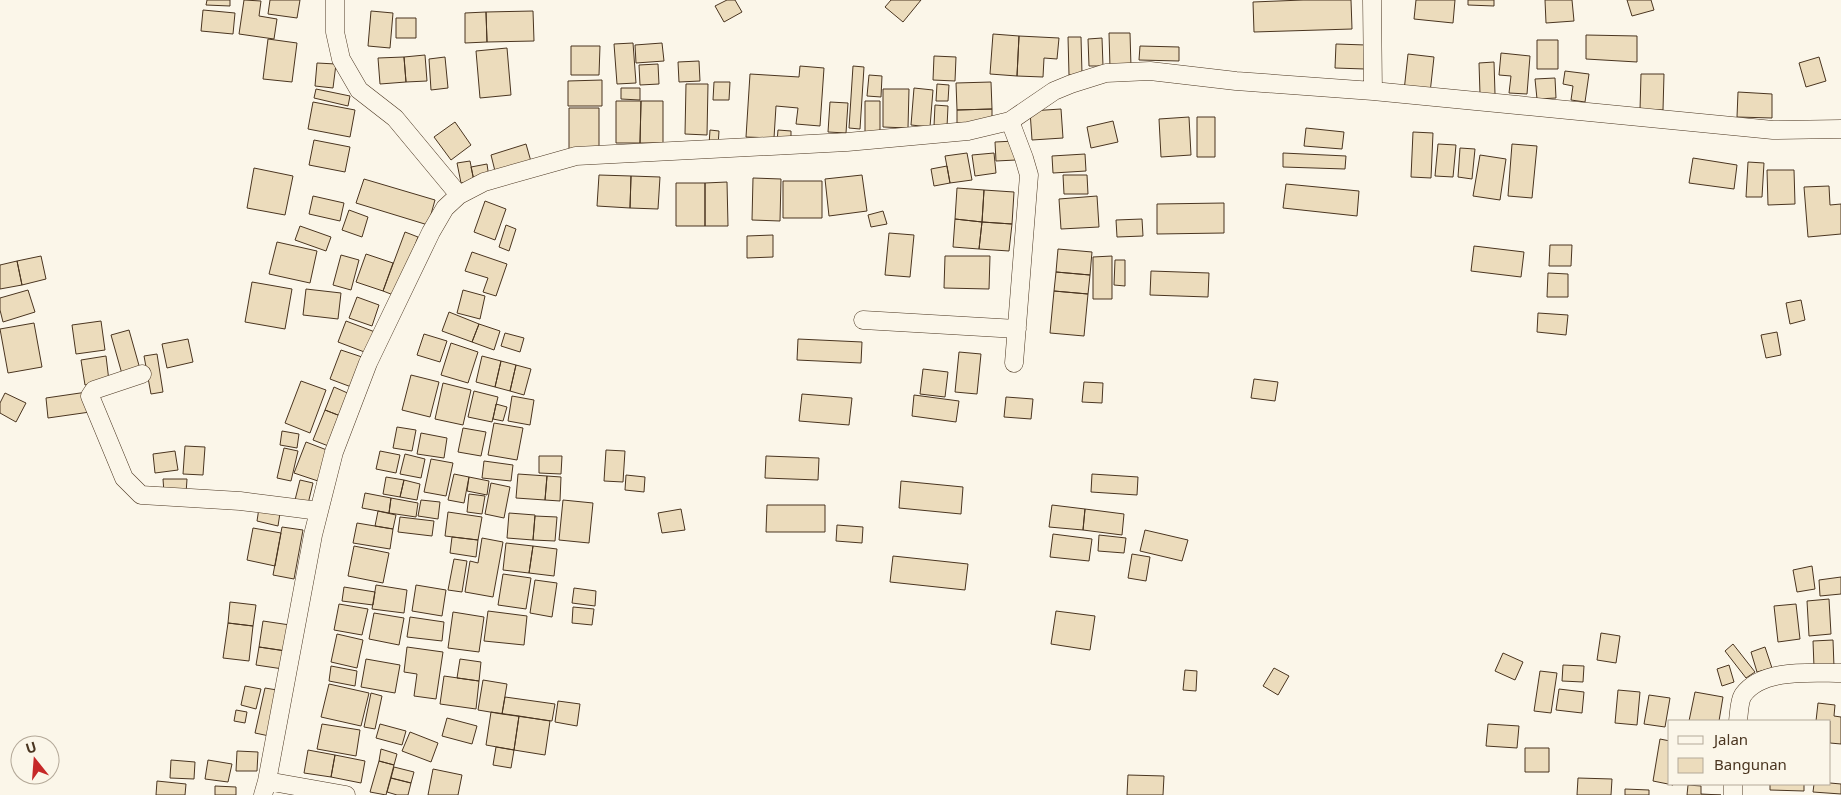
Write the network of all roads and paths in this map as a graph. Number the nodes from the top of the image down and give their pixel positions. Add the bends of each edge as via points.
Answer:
1 (336, 0) edge
2 (1372, 0) edge
3 (1373, 91) junction
4 (1010, 120) junction
5 (1841, 129) edge
6 (459, 194) junction
7 (863, 320) dead end
8 (1017, 329) junction
9 (1014, 363) dead end
10 (142, 374) dead end
11 (319, 511) junction
12 (1841, 673) edge
13 (1738, 720) edge
14 (265, 788) edge
15 (346, 795) edge

1 - 6 street via 335,32 341,59 360,90 395,118
2 - 3 street
3 - 4 street via 1150,71 1106,73 1054,91
3 - 5 street via 1773,130
4 - 6 street via 968,131 847,142 576,156 484,182
4 - 8 street via 1028,175
6 - 11 street via 445,208 431,232 368,363 334,452
7 - 8 street
8 - 9 street
10 - 11 street via 94,390 90,396 124,478 140,495 240,501
11 - 14 street
12 - 13 street via 1798,673 1766,678 1742,697
14 - 15 street

